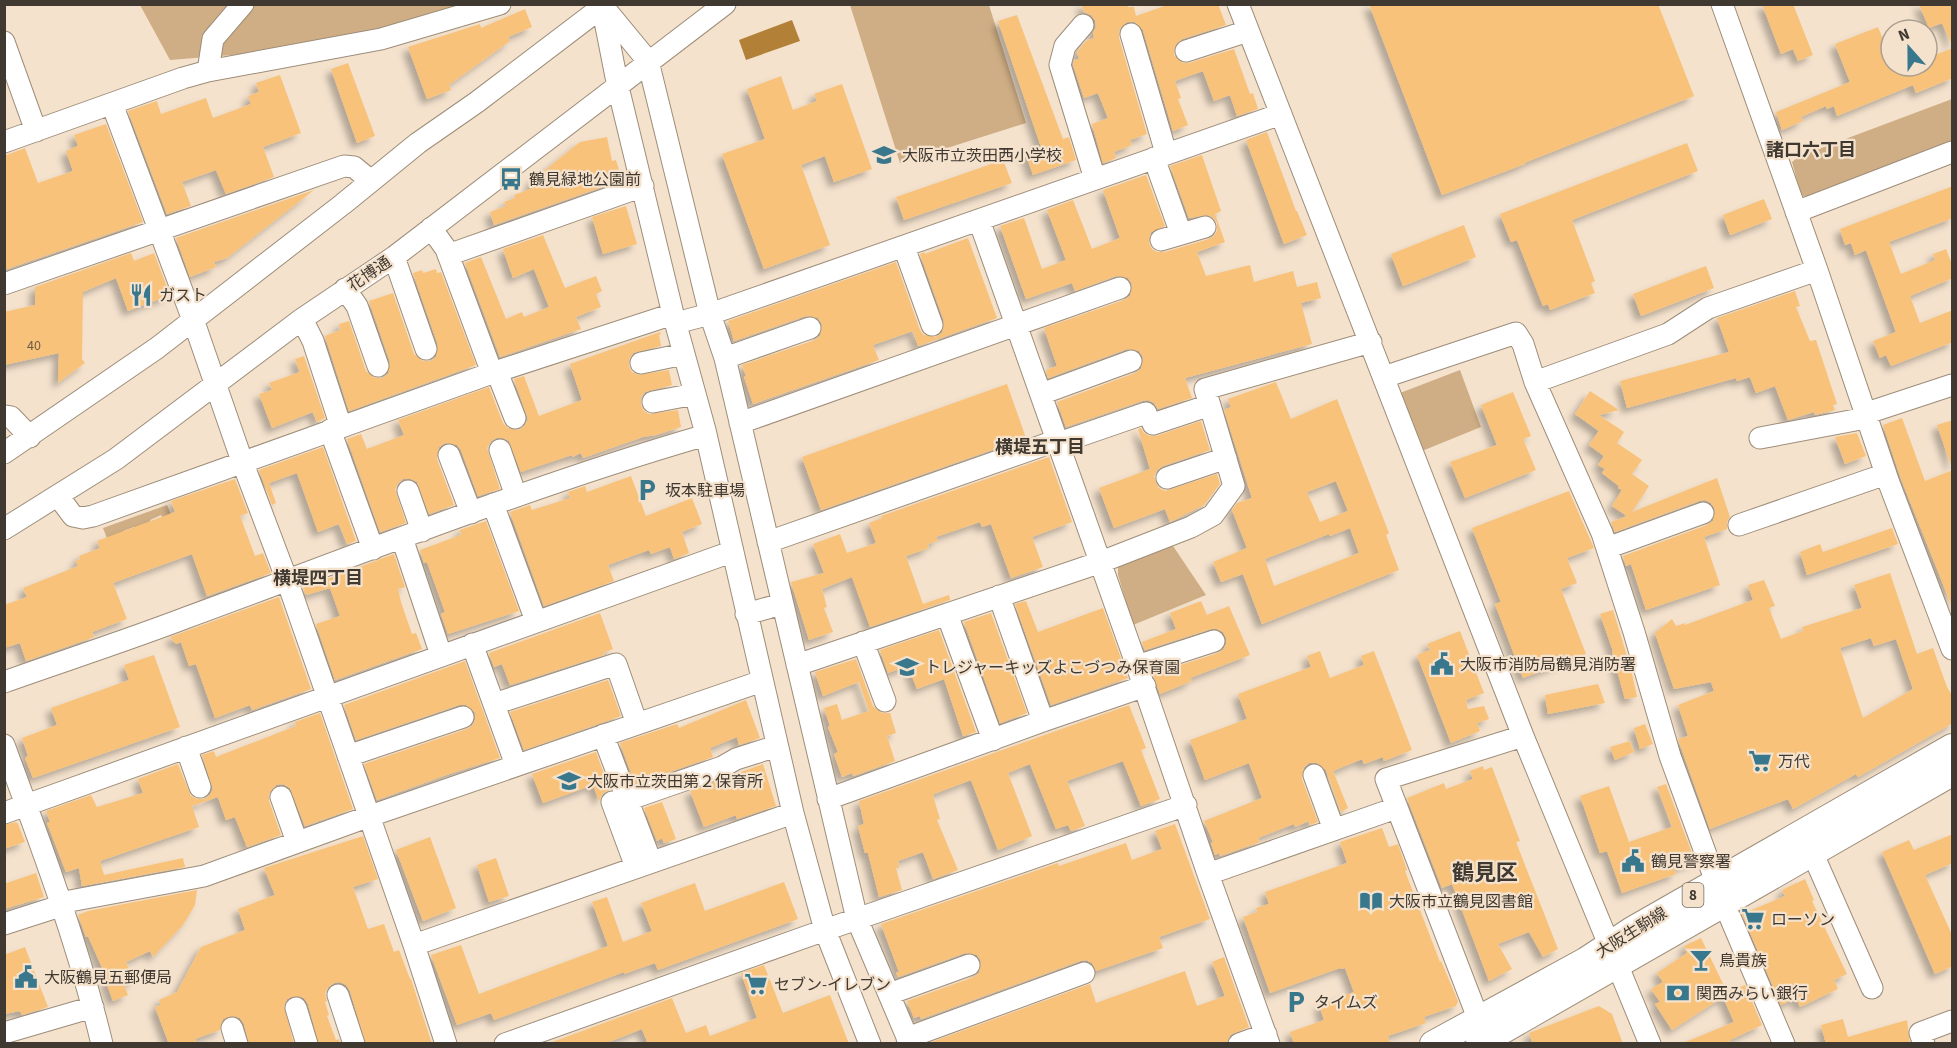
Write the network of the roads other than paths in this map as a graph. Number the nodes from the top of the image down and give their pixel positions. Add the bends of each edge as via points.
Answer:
1 (243, 4) edge
2 (500, 4) edge
3 (725, 4) edge
4 (1238, 4) edge
5 (1722, 4) edge
6 (603, 6) edge
7 (1083, 25) dead end
8 (1248, 31) junction
9 (1131, 34) dead end
10 (4, 42) edge
11 (1186, 51) dead end
12 (648, 61) junction
13 (208, 71) junction
14 (618, 87) junction
15 (112, 104) junction
16 (1281, 114) junction
17 (36, 131) junction
18 (4, 142) edge
19 (1953, 152) edge
20 (1160, 156) junction
21 (1095, 179) junction
22 (371, 181) junction
23 (643, 186) junction
24 (1796, 212) junction
25 (979, 220) junction
26 (1205, 227) dead end
27 (431, 228) junction
28 (160, 230) junction
29 (904, 246) junction
30 (448, 255) junction
31 (394, 257) junction
32 (1817, 270) junction
33 (4, 284) edge
34 (1120, 288) dead end
35 (345, 289) junction
36 (710, 314) junction
37 (302, 319) junction
38 (674, 319) junction
39 (193, 320) junction
40 (932, 324) dead end
41 (1016, 324) junction
42 (810, 328) dead end
43 (1371, 342) junction
44 (426, 349) dead end
45 (684, 354) junction
46 (726, 358) junction
47 (1131, 361) dead end
48 (641, 363) dead end
49 (378, 366) dead end
50 (495, 373) junction
51 (1384, 377) junction
52 (1535, 382) junction
53 (216, 385) junction
54 (1953, 385) edge
55 (695, 394) junction
56 (1041, 394) junction
57 (653, 402) dead end
58 (1210, 405) junction
59 (4, 416) edge
60 (1865, 416) junction
61 (515, 418) dead end
62 (740, 423) junction
63 (336, 429) junction
64 (706, 435) junction
65 (30, 437) junction
66 (1760, 438) dead end
67 (1058, 442) junction
68 (500, 450) dead end
69 (4, 453) edge
70 (449, 455) dead end
71 (1226, 458) junction
72 (242, 461) junction
73 (1886, 474) junction
74 (1167, 478) dead end
75 (408, 491) dead end
76 (58, 496) junction
77 (516, 496) junction
78 (493, 504) junction
79 (471, 513) junction
80 (1703, 513) dead end
81 (1739, 525) dead end
82 (4, 529) edge
83 (422, 531) junction
84 (402, 538) junction
85 (768, 542) junction
86 (1607, 548) junction
87 (374, 549) junction
88 (731, 552) junction
89 (1101, 562) junction
90 (287, 580) junction
91 (999, 596) junction
92 (782, 604) junction
93 (746, 614) junction
94 (947, 614) junction
95 (536, 621) junction
96 (1215, 641) dead end
97 (863, 642) junction
98 (472, 644) junction
99 (1953, 649) edge
100 (441, 656) junction
101 (797, 665) junction
102 (1137, 666) junction
103 (762, 681) junction
104 (4, 682) edge
105 (1144, 686) junction
106 (326, 696) junction
107 (885, 701) dead end
108 (494, 704) junction
109 (463, 717) dead end
110 (1043, 721) junction
111 (637, 724) junction
112 (603, 735) junction
113 (1523, 736) junction
114 (993, 740) junction
115 (4, 745) edge
116 (777, 746) junction
117 (186, 747) junction
118 (1953, 747) edge
119 (348, 756) junction
120 (516, 765) junction
121 (1953, 773) edge
122 (1314, 775) dead end
123 (200, 787) dead end
124 (281, 797) dead end
125 (828, 799) junction
126 (620, 801) junction
127 (26, 805) junction
128 (1185, 805) junction
129 (1396, 808) junction
130 (4, 813) edge
131 (793, 813) junction
132 (370, 816) junction
133 (1334, 830) junction
134 (297, 842) junction
135 (1812, 852) junction
136 (643, 865) junction
137 (1208, 874) junction
138 (1716, 882) junction
139 (60, 904) junction
140 (1730, 917) dead end
141 (857, 919) junction
142 (4, 924) edge
143 (825, 930) junction
144 (414, 945) junction
145 (1613, 954) junction
146 (969, 965) dead end
147 (1084, 973) dead end
148 (1872, 988) dead end
149 (889, 994) junction
150 (338, 995) dead end
151 (93, 1007) junction
152 (296, 1008) dead end
153 (1478, 1017) junction
154 (1953, 1021) edge
155 (4, 1033) edge
156 (1268, 1039) edge
157 (908, 1041) edge
158 (102, 1044) edge
159 (307, 1044) edge
160 (354, 1044) edge
161 (446, 1044) edge
162 (505, 1044) edge
163 (870, 1044) edge
164 (1239, 1044) edge
165 (1433, 1044) edge
166 (1479, 1044) edge
167 (1650, 1044) edge
168 (1784, 1044) edge
169 (1924, 1044) edge

1 - 13 street via 213,39
2 - 13 street via 381,39
3 - 12 street, 花博通
4 - 8 street
5 - 24 street
6 - 12 street
6 - 14 street
6 - 22 street
7 - 21 street via 1065,46 1060,65
8 - 11 street
8 - 16 street
9 - 20 street
10 - 17 street
12 - 14 street, 花博通
12 - 36 street
13 - 15 street
14 - 23 street
14 - 27 street, 花博通
15 - 17 street
15 - 28 street
16 - 20 street
16 - 43 street
17 - 18 street
19 - 24 street
20 - 21 street
20 - 26 street via 1171,237
21 - 25 street
22 - 28 street via 354,167 344,166
22 - 39 street
23 - 30 street
23 - 38 street
24 - 32 street
25 - 29 street
25 - 41 street
27 - 30 street
27 - 31 street, 花博通
28 - 33 street
28 - 39 street
29 - 36 street
29 - 40 street
30 - 50 street
31 - 35 street, 花博通
31 - 44 street
32 - 52 street via 1708,308 1668,334
32 - 60 street
34 - 41 street
35 - 37 street, 花博通
35 - 49 street via 357,306
36 - 38 street
36 - 46 street
37 - 53 street, 花博通
37 - 63 street via 313,341
38 - 45 street
38 - 50 street
39 - 53 street
39 - 65 street
41 - 56 street
41 - 62 street
42 - 46 street
43 - 51 street
43 - 58 street via 1205,389
45 - 48 street
45 - 55 street
46 - 62 street
47 - 56 street
50 - 61 street
50 - 63 street
51 - 52 street via 1516,333
51 - 113 street
52 - 86 street
53 - 72 street
53 - 76 street, 花博通 via 116,459
54 - 60 street
55 - 57 street
55 - 64 street
56 - 67 street
58 - 67 street
58 - 71 street
59 - 65 street via 11,417
60 - 66 street
60 - 73 street
62 - 85 street
63 - 72 street
63 - 87 street
64 - 77 street
64 - 88 street
65 - 69 street
67 - 85 street
67 - 89 street
68 - 77 street
70 - 79 street
71 - 74 street
71 - 89 street via 1234,486 1213,515 1191,528
72 - 76 street via 83,518 72,515
72 - 90 street
73 - 81 street
73 - 99 street
75 - 83 street
76 - 82 street, 花博通
77 - 78 street
78 - 79 street
78 - 95 street
79 - 83 street
80 - 86 street
83 - 84 street
84 - 87 street
84 - 100 street
85 - 92 street
86 - 138 street via 1670,756
87 - 90 street
88 - 93 street
88 - 95 street
89 - 91 street
89 - 102 street
90 - 104 street
90 - 106 street
91 - 94 street
91 - 110 street
92 - 93 street
92 - 101 street
93 - 103 street
94 - 97 street
94 - 114 street
95 - 98 street
96 - 102 street
97 - 101 street
97 - 107 street
98 - 100 street
98 - 108 street
100 - 106 street
101 - 125 street
102 - 105 street
103 - 111 street
103 - 116 street
105 - 110 street
105 - 128 street
106 - 117 street
106 - 119 street
108 - 111 street via 616,664
108 - 120 street
109 - 119 street
110 - 114 street
111 - 112 street
112 - 120 street
112 - 126 street
113 - 129 street via 1386,778
113 - 145 street
114 - 125 street
115 - 127 street
116 - 126 street
116 - 131 street
117 - 123 street
117 - 127 street
118 - 138 main road, 大阪生駒線 / 8
119 - 132 street
120 - 132 street
121 - 135 main road, 大阪生駒線 / 8
122 - 133 street
124 - 134 street
125 - 141 street
126 - 136 street
127 - 130 street
127 - 139 street
128 - 137 street
128 - 141 street
129 - 133 street
129 - 153 street
131 - 136 street
131 - 143 street
132 - 134 street
132 - 144 street
133 - 137 street
134 - 139 street via 204,876
135 - 145 main road, 大阪生駒線 / 8
135 - 148 street
136 - 144 street
137 - 156 street
138 - 145 main road, 大阪生駒線 / 8
139 - 142 street
139 - 151 street
140 - 168 street
141 - 143 street
141 - 149 street
143 - 162 street
143 - 163 street
144 - 161 street
145 - 153 main road, 大阪生駒線 / 8 via 1586,961
145 - 166 main road, 大阪生駒線 / 8
145 - 167 street
146 - 149 street
147 - 157 street
149 - 157 street
150 - 160 street
151 - 155 street
151 - 158 street
152 - 159 street
153 - 165 main road, 大阪生駒線 / 8
154 - 169 street via 1920,1033
156 - 164 street

